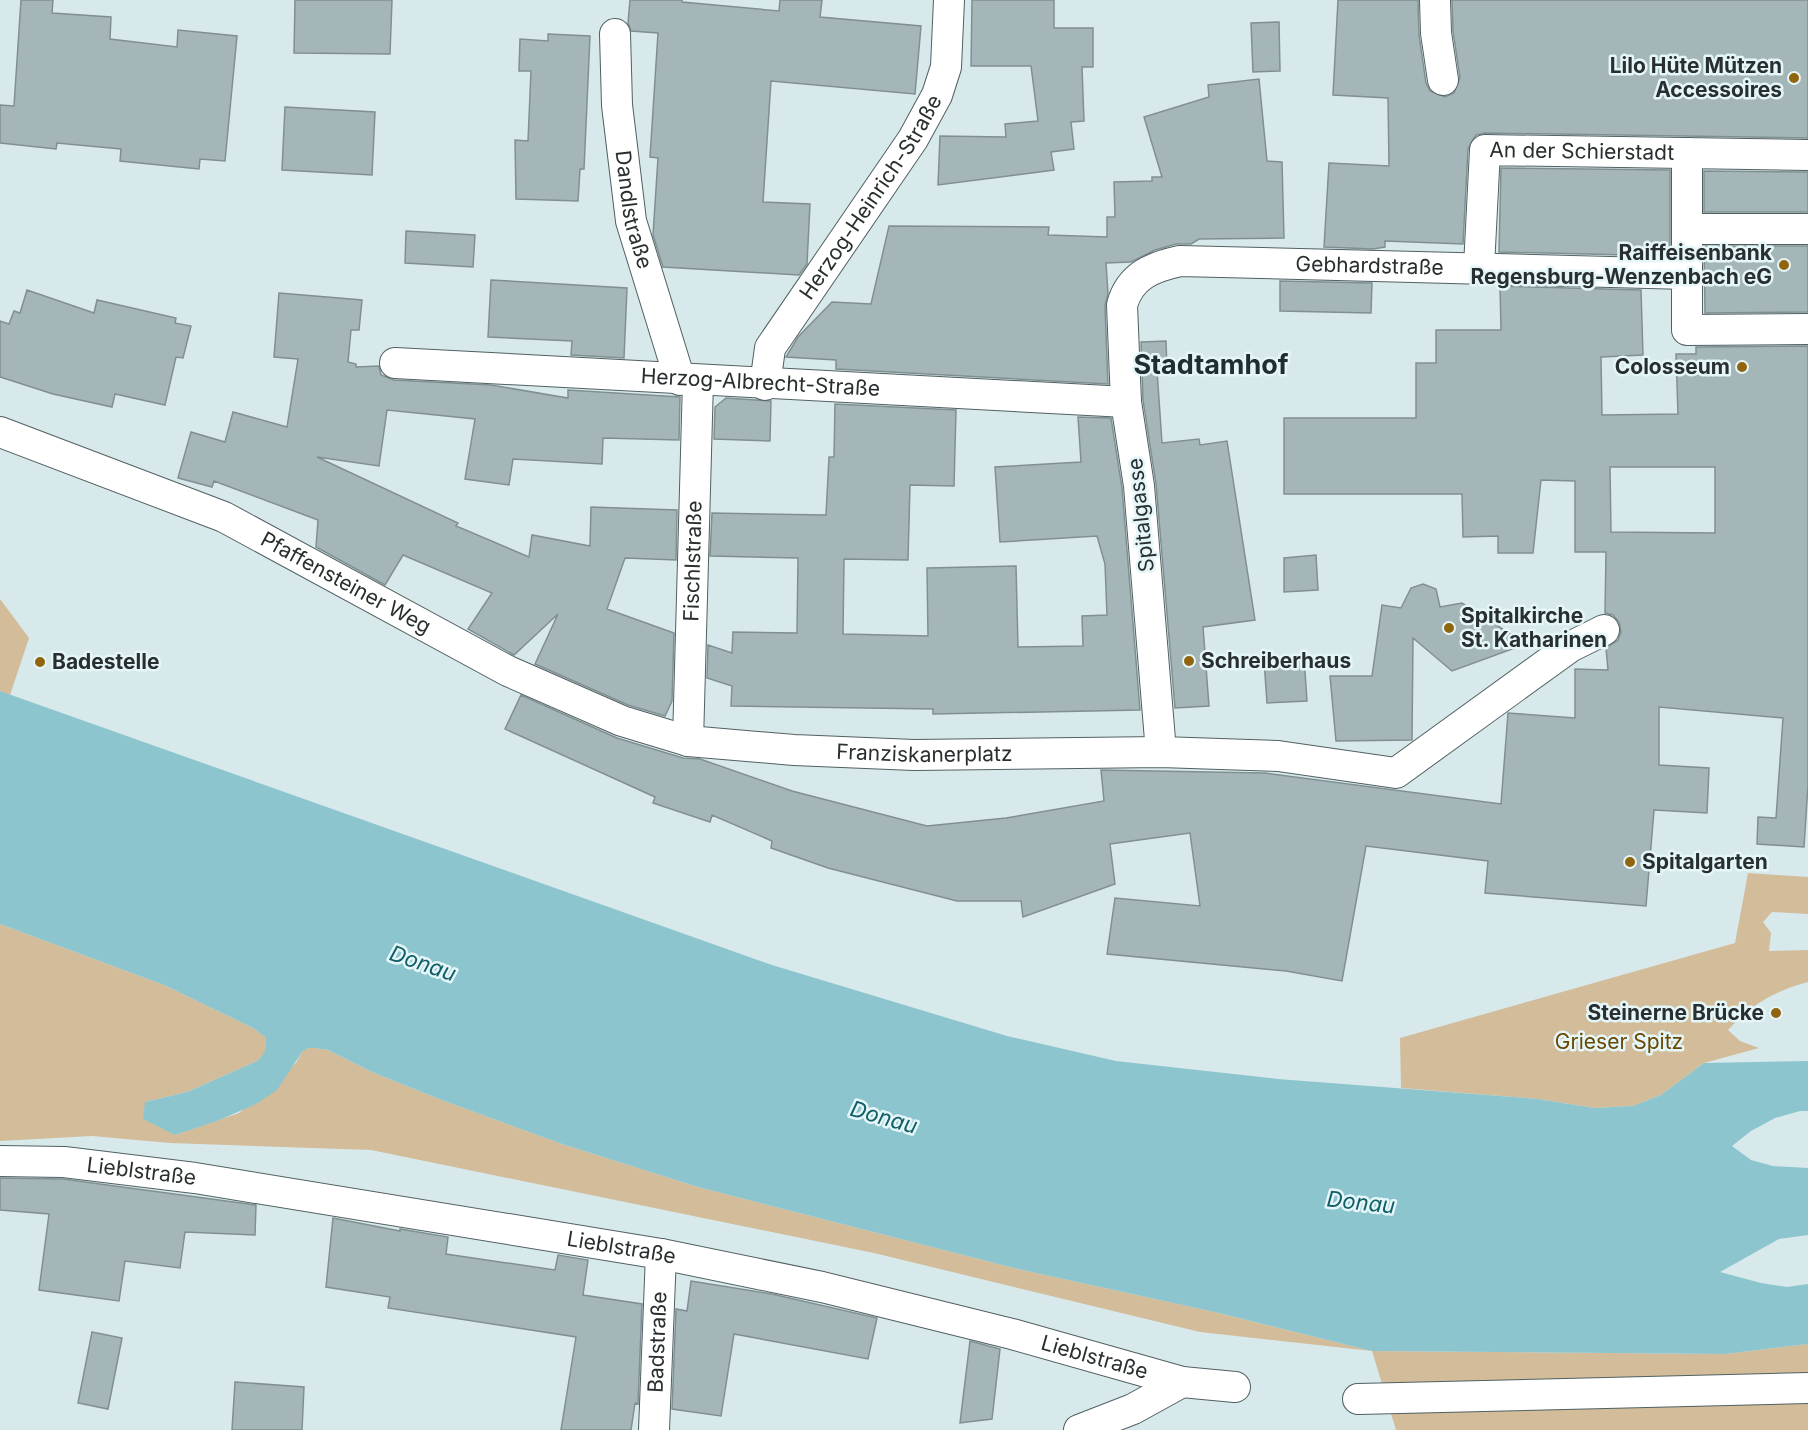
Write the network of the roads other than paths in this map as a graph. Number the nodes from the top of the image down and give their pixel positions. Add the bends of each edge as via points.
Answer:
1 (949, 0) edge
2 (1435, 0) edge
3 (615, 34) dead end
4 (1443, 80) dead end
5 (1687, 153) junction
6 (1808, 155) edge
7 (1687, 229) junction
8 (1808, 229) edge
9 (1479, 267) junction
10 (1687, 274) junction
11 (1133, 282) joint
12 (1808, 329) edge
13 (395, 363) dead end
14 (689, 380) junction
15 (765, 385) junction
16 (1126, 402) junction
17 (0, 432) edge
18 (1604, 630) dead end
19 (688, 741) junction
20 (1161, 752) junction
21 (0, 1161) edge
22 (661, 1254) junction
23 (1182, 1382) junction
24 (1235, 1387) dead end
25 (1808, 1388) edge
26 (1358, 1399) dead end
27 (654, 1430) edge
28 (1079, 1430) edge

1 - 15 street, Herzog-Heinrich-Straße via 946,67 937,95 913,139 770,348
2 - 4 street
3 - 14 street, Dandlstraße via 617,105 631,221
5 - 6 street, An der Schierstadt
5 - 7 street, An der Schierstadt
5 - 9 street, An der Schierstadt via 1485,150
7 - 8 street
7 - 10 street, An der Schierstadt
9 - 10 street, Gebhardstraße
9 - 11 street, Gebhardstraße via 1180,261 1146,271
10 - 12 street via 1687,330
11 - 16 street, Spitalgasse via 1125,291 1122,305
13 - 14 street, Herzog-Albrecht-Straße
14 - 15 street, Herzog-Albrecht-Straße
14 - 19 street, Fischlstraße
15 - 16 street, Herzog-Albrecht-Straße
16 - 20 street, Spitalgasse via 1142,509
17 - 19 street, Pfaffensteiner Weg via 224,517 508,671 622,721
18 - 20 street, Franziskanerplatz via 1570,647 1396,773 1278,756
19 - 20 street, Franziskanerplatz via 914,755
21 - 22 street, Lieblstraße via 64,1162 195,1178
22 - 23 street, Lieblstraße via 822,1287 1012,1334
22 - 27 street, Badstraße
23 - 24 street, Lieblstraße
23 - 28 street via 1133,1409
25 - 26 street

